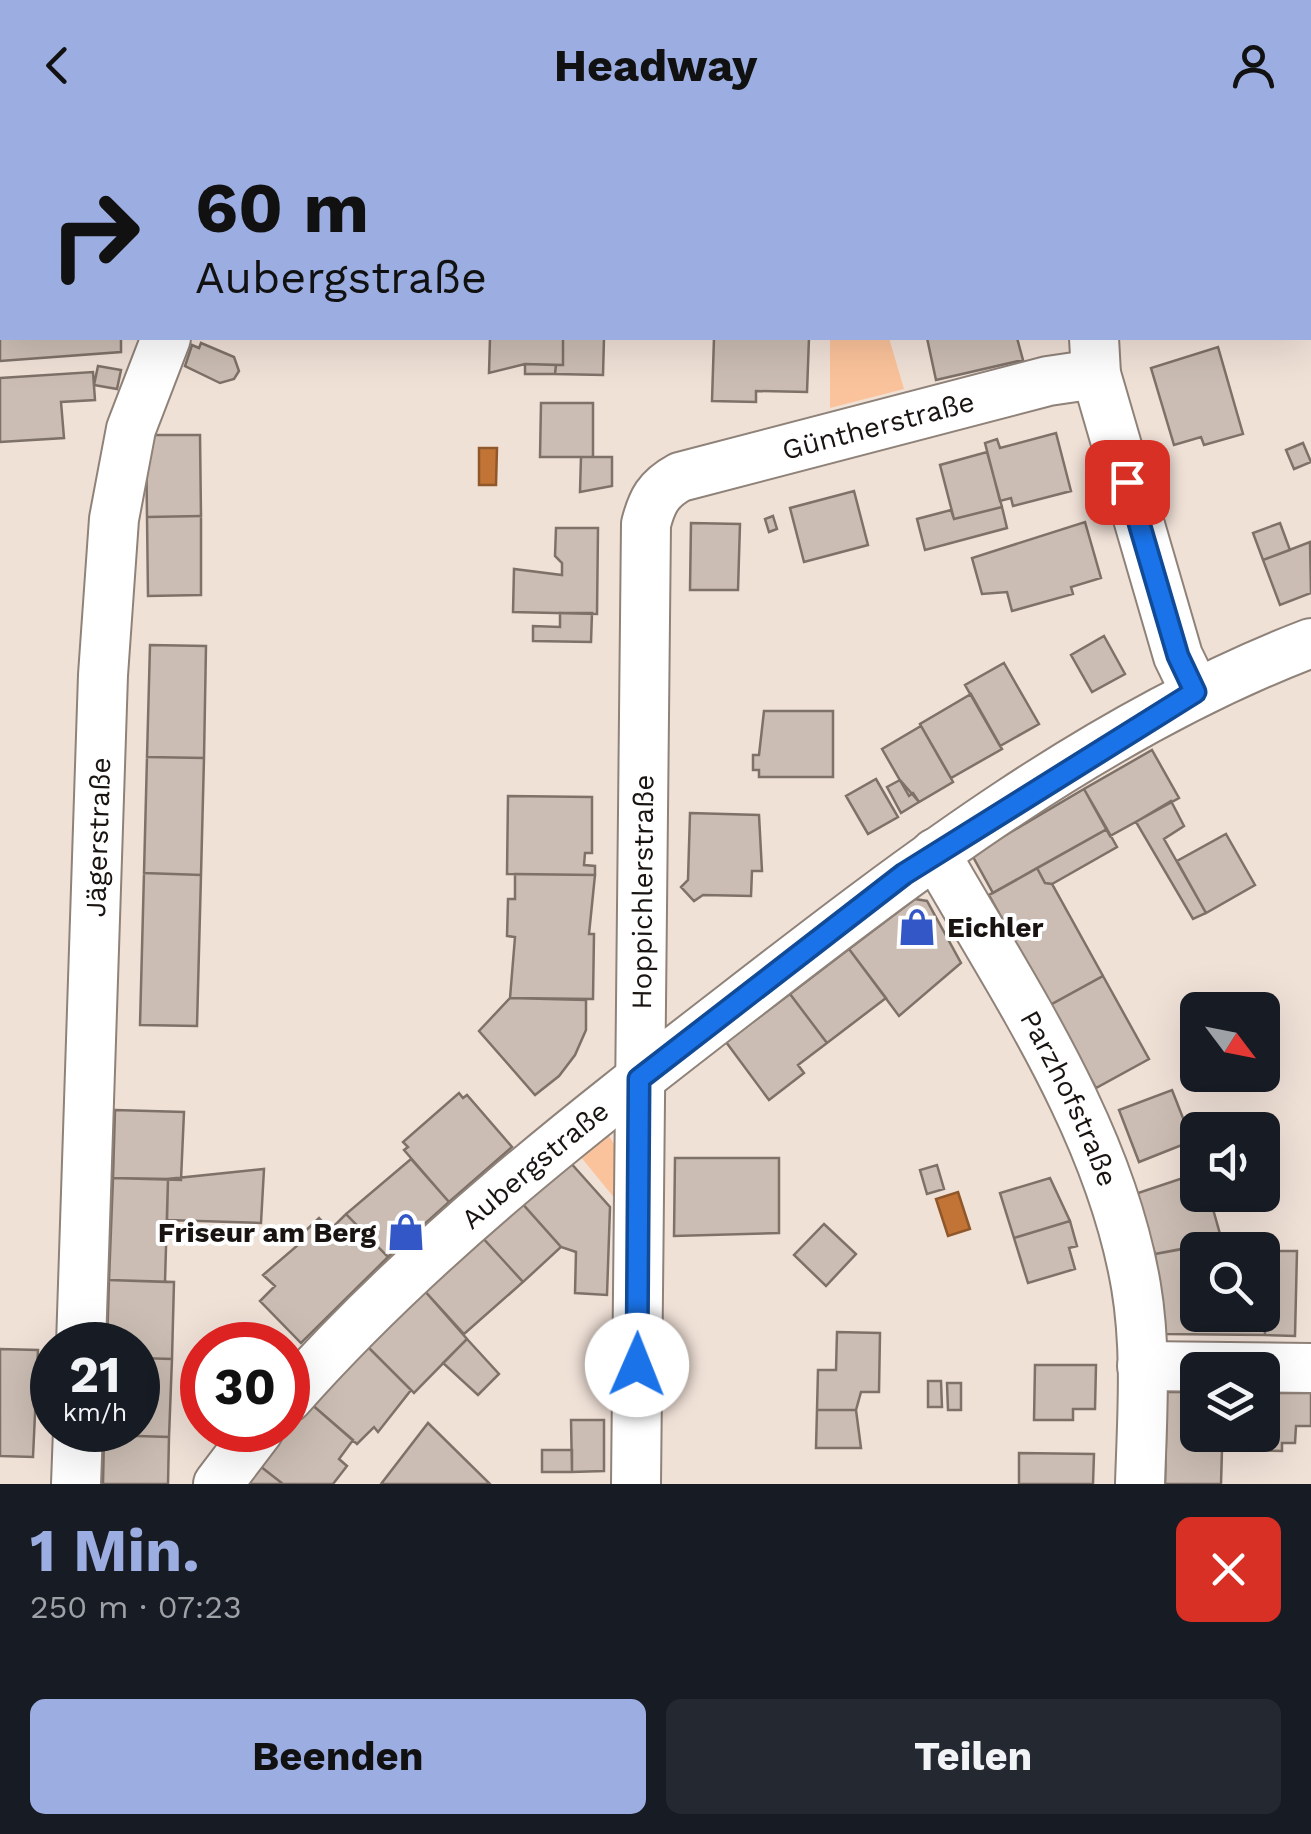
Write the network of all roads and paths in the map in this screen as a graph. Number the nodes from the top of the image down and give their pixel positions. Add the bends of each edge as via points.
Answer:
1 (165, 340) edge
2 (1095, 356) edge
3 (664, 486) joint
4 (1311, 643) edge
5 (1195, 692) junction
6 (935, 853) junction
7 (639, 1079) junction
8 (82, 1322) edge
9 (1142, 1366) junction
10 (1311, 1368) edge
11 (310, 1376) edge
12 (77, 1452) edge
13 (242, 1452) edge
14 (76, 1484) edge
15 (218, 1484) edge
16 (636, 1484) edge
17 (1140, 1484) edge

1 - 8 street, Jägerstraße via 132,429 114,519
2 - 3 street, Güntherstraße via 1028,386
2 - 5 street via 1178,656
3 - 7 street, Hoppichlerstraße via 646,524
4 - 5 street, Aubergstraße
5 - 6 street, Aubergstraße
6 - 7 street, Aubergstraße
6 - 9 street, Parzhofstraße via 1091,1137 1126,1239
7 - 11 street, Aubergstraße via 452,1232
7 - 16 street, Hoppichlerstraße
9 - 10 street
9 - 17 street, Parzhofstraße
12 - 14 street
13 - 15 street

